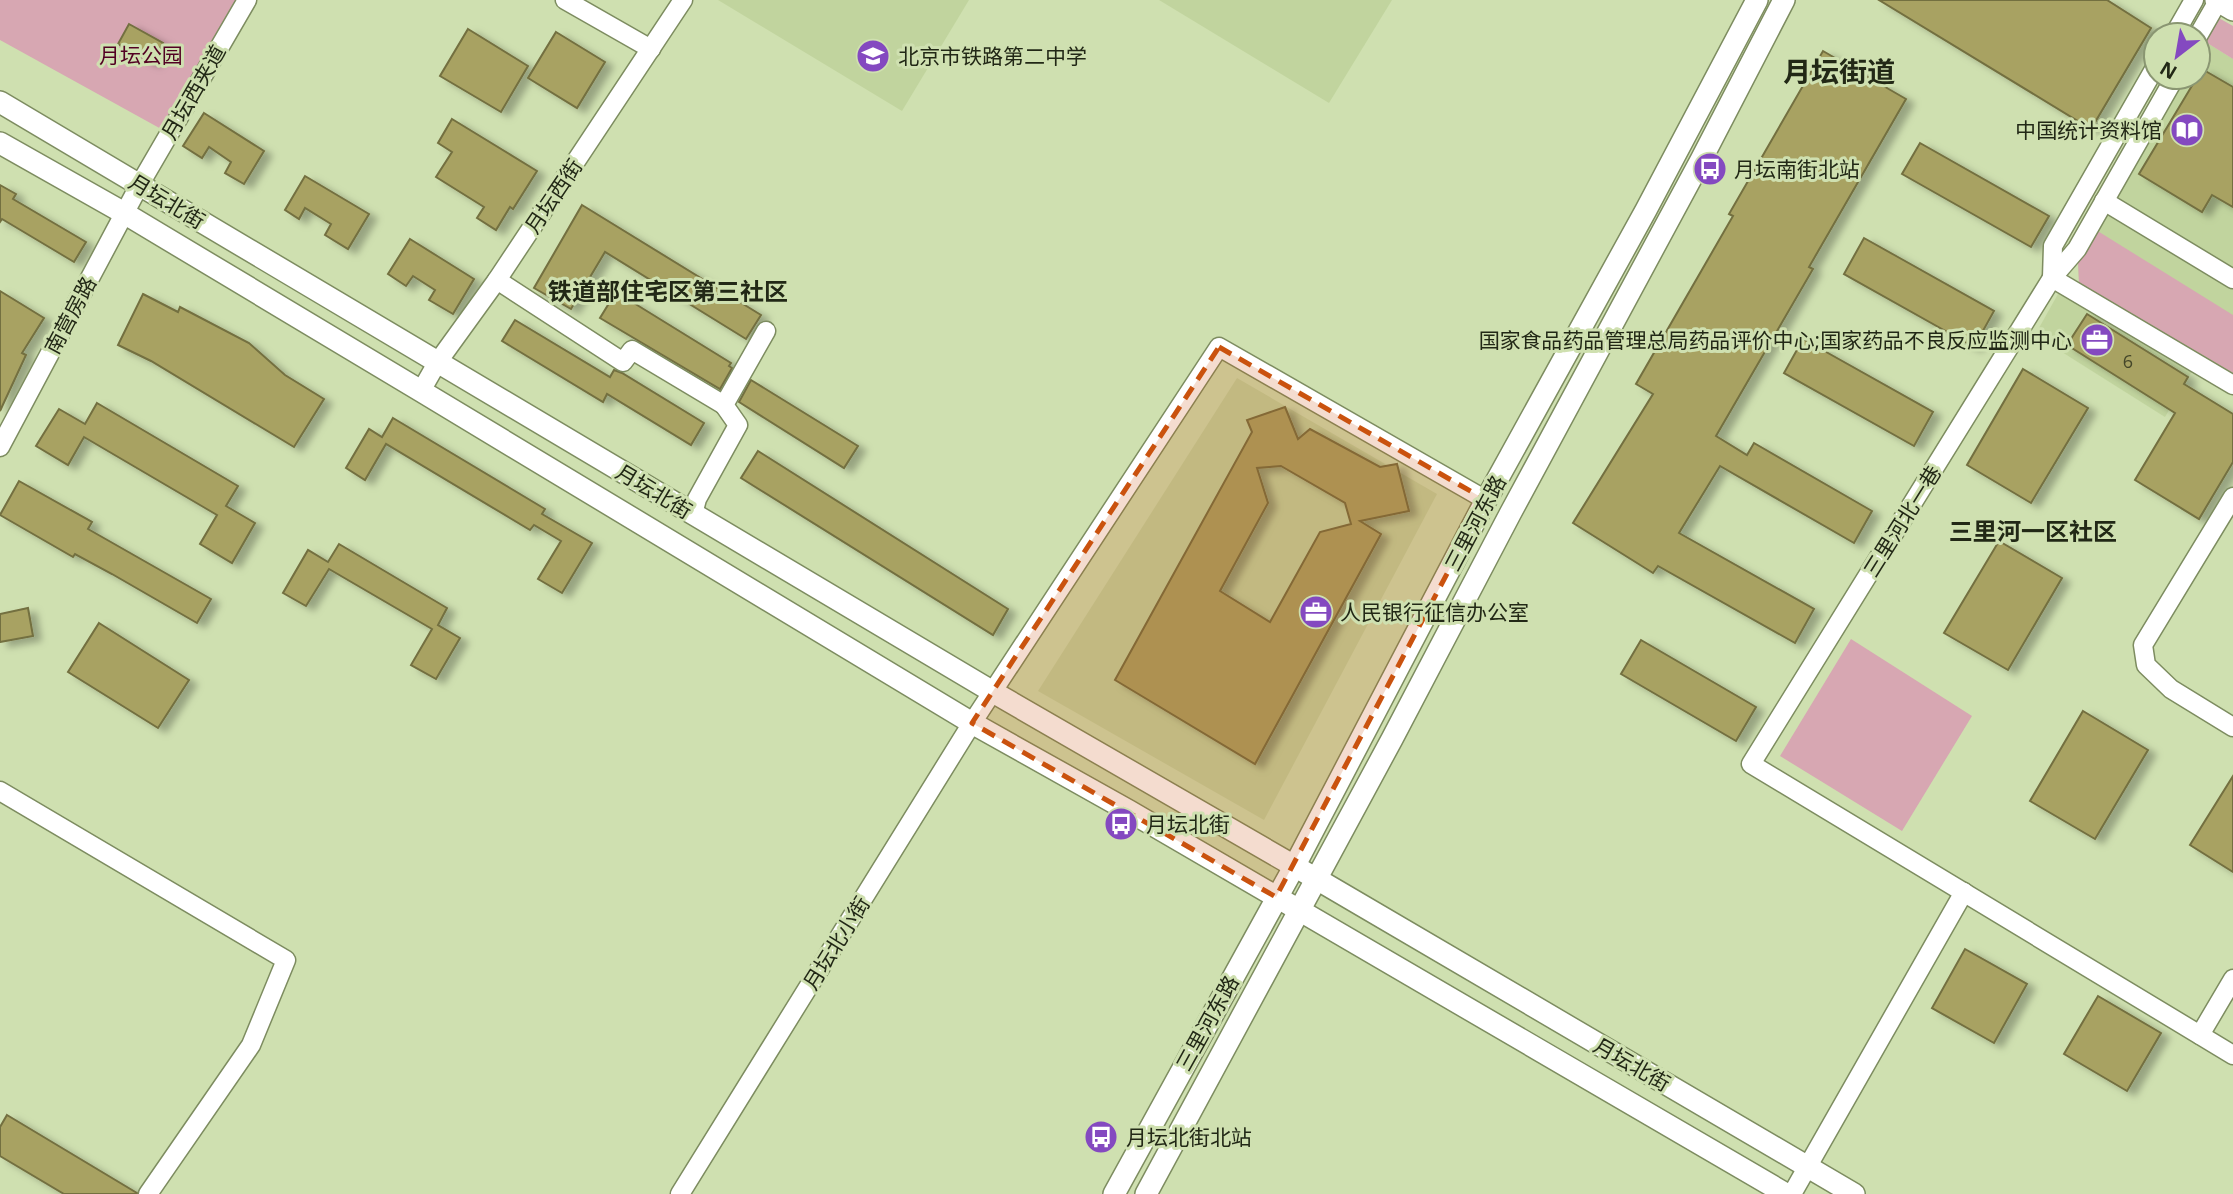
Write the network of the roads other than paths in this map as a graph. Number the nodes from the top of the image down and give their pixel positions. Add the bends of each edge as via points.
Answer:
1 (247, 0) edge
2 (565, 0) edge
3 (683, 0) edge
4 (1757, 0) edge
5 (1784, 0) edge
6 (2194, 0) edge
7 (2222, 4) edge
8 (2182, 21) edge
9 (2209, 21) edge
10 (651, 49) junction
11 (2142, 90) edge
12 (2167, 91) edge
13 (0, 102) edge
14 (0, 142) edge
15 (139, 184) junction
16 (2104, 201) junction
17 (124, 213) junction
18 (2052, 278) junction
19 (2233, 279) edge
20 (497, 281) junction
21 (766, 331) dead end
22 (437, 363) junction
23 (2233, 386) edge
24 (421, 391) junction
25 (724, 405) junction
26 (0, 447) edge
27 (2233, 497) edge
28 (1486, 500) junction
29 (693, 514) junction
30 (993, 692) junction
31 (972, 723) junction
32 (2233, 727) edge
33 (0, 791) edge
34 (1294, 867) junction
35 (1315, 878) junction
36 (1964, 892) junction
37 (1276, 897) junction
38 (1299, 911) junction
39 (2233, 979) edge
40 (2200, 1035) junction
41 (2233, 1055) edge
42 (1808, 1167) junction
43 (148, 1194) edge
44 (680, 1194) edge
45 (1114, 1194) edge
46 (1146, 1194) edge
47 (1786, 1194) edge
48 (1792, 1194) edge
49 (1854, 1194) edge

1 - 15 street, 月坛西夹道
2 - 10 street
3 - 10 street, 月坛西街
4 - 28 main road, 三里河东路
5 - 35 main road, 三里河东路
6 - 8 street
7 - 9 street
10 - 20 street, 月坛西街
11 - 18 street, 三里河北一巷 via 2053,246
12 - 16 street, 三里河北一巷
13 - 15 main road, 月坛北街
14 - 17 main road, 月坛北街
15 - 17 street, 南营房路
15 - 22 main road, 月坛北街
16 - 18 street, 三里河北一巷 via 2077,249
16 - 19 street
17 - 24 main road, 月坛北街
17 - 26 street, 南营房路
18 - 23 street
18 - 36 street, 三里河北一巷 via 1751,764
20 - 22 street, 月坛西街
20 - 25 street via 624,362 632,350
21 - 25 street
22 - 24 street, 月坛西街
22 - 29 main road, 月坛北街
24 - 31 main road, 月坛北街
25 - 29 street via 738,425
27 - 32 street via 2143,645 2146,665 2171,689
28 - 30 street, 月坛北小街 via 1219,346
28 - 34 main road, 三里河东路
29 - 30 main road, 月坛北街
30 - 31 street, 月坛北小街
30 - 34 main road, 月坛北街
31 - 37 main road, 月坛北街
31 - 44 street, 月坛北小街
33 - 43 street via 286,960 251,1045
34 - 35 main road, 月坛北街
34 - 37 main road, 三里河东路
35 - 38 main road, 三里河东路
35 - 42 main road, 月坛北街
36 - 40 street
36 - 42 street
37 - 38 main road, 月坛北街
37 - 45 main road, 三里河东路
38 - 46 main road, 三里河东路
38 - 47 main road, 月坛北街
39 - 40 street
40 - 41 street
42 - 48 street
42 - 49 main road, 月坛北街

